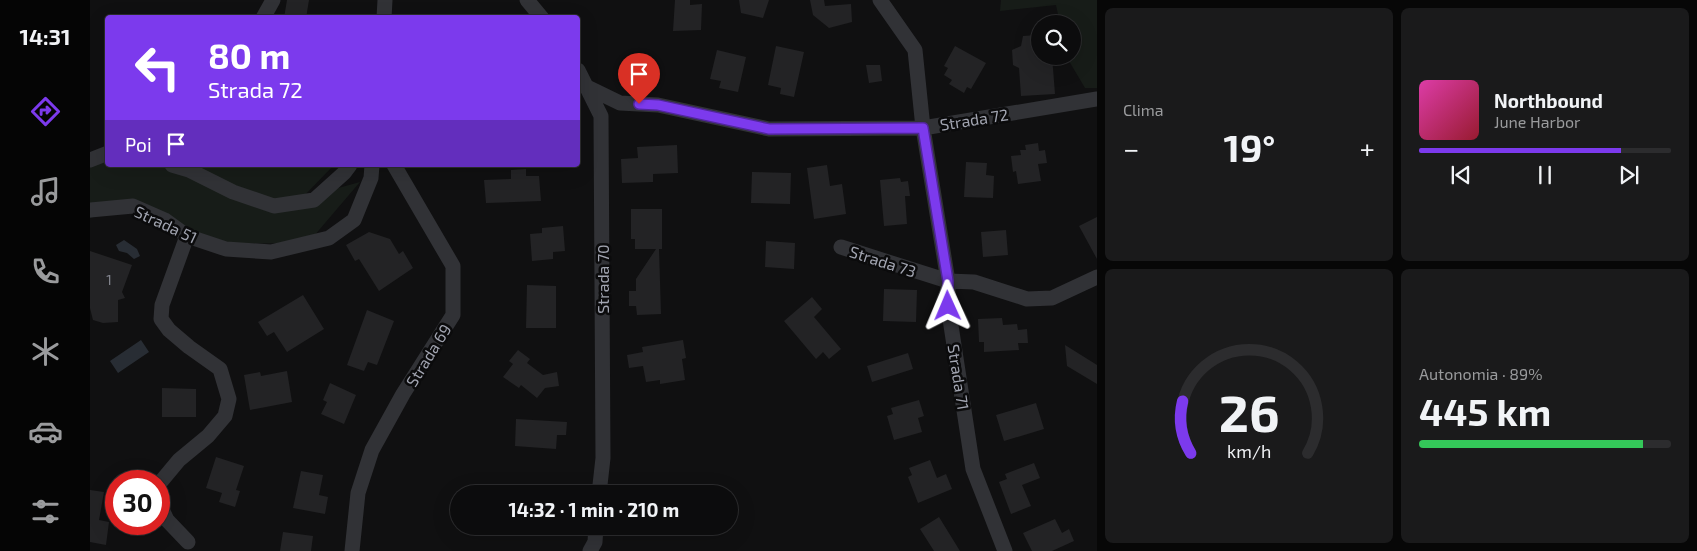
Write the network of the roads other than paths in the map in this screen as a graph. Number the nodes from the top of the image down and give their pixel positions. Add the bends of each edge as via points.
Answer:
1 (273, 0) edge
2 (386, 0) edge
3 (527, 0) edge
4 (880, 0) edge
5 (264, 15) edge
6 (384, 15) edge
7 (540, 15) edge
8 (580, 74) edge
9 (586, 86) junction
10 (1097, 98) edge
11 (923, 128) junction
12 (105, 154) edge
13 (90, 160) edge
14 (178, 167) edge
15 (348, 167) edge
16 (372, 167) edge
17 (395, 167) edge
18 (90, 210) edge
19 (187, 236) junction
20 (841, 247) dead end
21 (1097, 277) edge
22 (948, 281) junction
23 (170, 471) edge
24 (600, 485) edge
25 (170, 523) edge
26 (595, 535) edge
27 (188, 542) dead end
28 (352, 551) edge
29 (590, 551) edge
30 (1005, 551) edge

1 - 5 street
2 - 6 street
3 - 7 street
4 - 11 street, Strada 71 via 915,50
8 - 9 street, Strada 70
9 - 11 street, Strada 72 via 620,103 658,105 769,129
9 - 24 street, Strada 70 via 601,116 603,458
10 - 11 street, Strada 72
11 - 22 street, Strada 71
12 - 13 street
14 - 15 street via 233,192 274,206 314,200
16 - 19 street, Strada 51 via 372,178 354,220 328,238 271,252 226,249
17 - 28 street, Strada 69 via 453,266 453,315 372,450 358,493
18 - 19 street, Strada 51 via 133,206 165,220
19 - 23 street via 162,304 161,319 169,330 220,369 230,398 224,416 208,436
20 - 22 street, Strada 73
21 - 22 street, Strada 73 via 1052,298 1027,299 974,282
22 - 30 street, Strada 71 via 948,306 973,469
25 - 27 street
26 - 29 street

